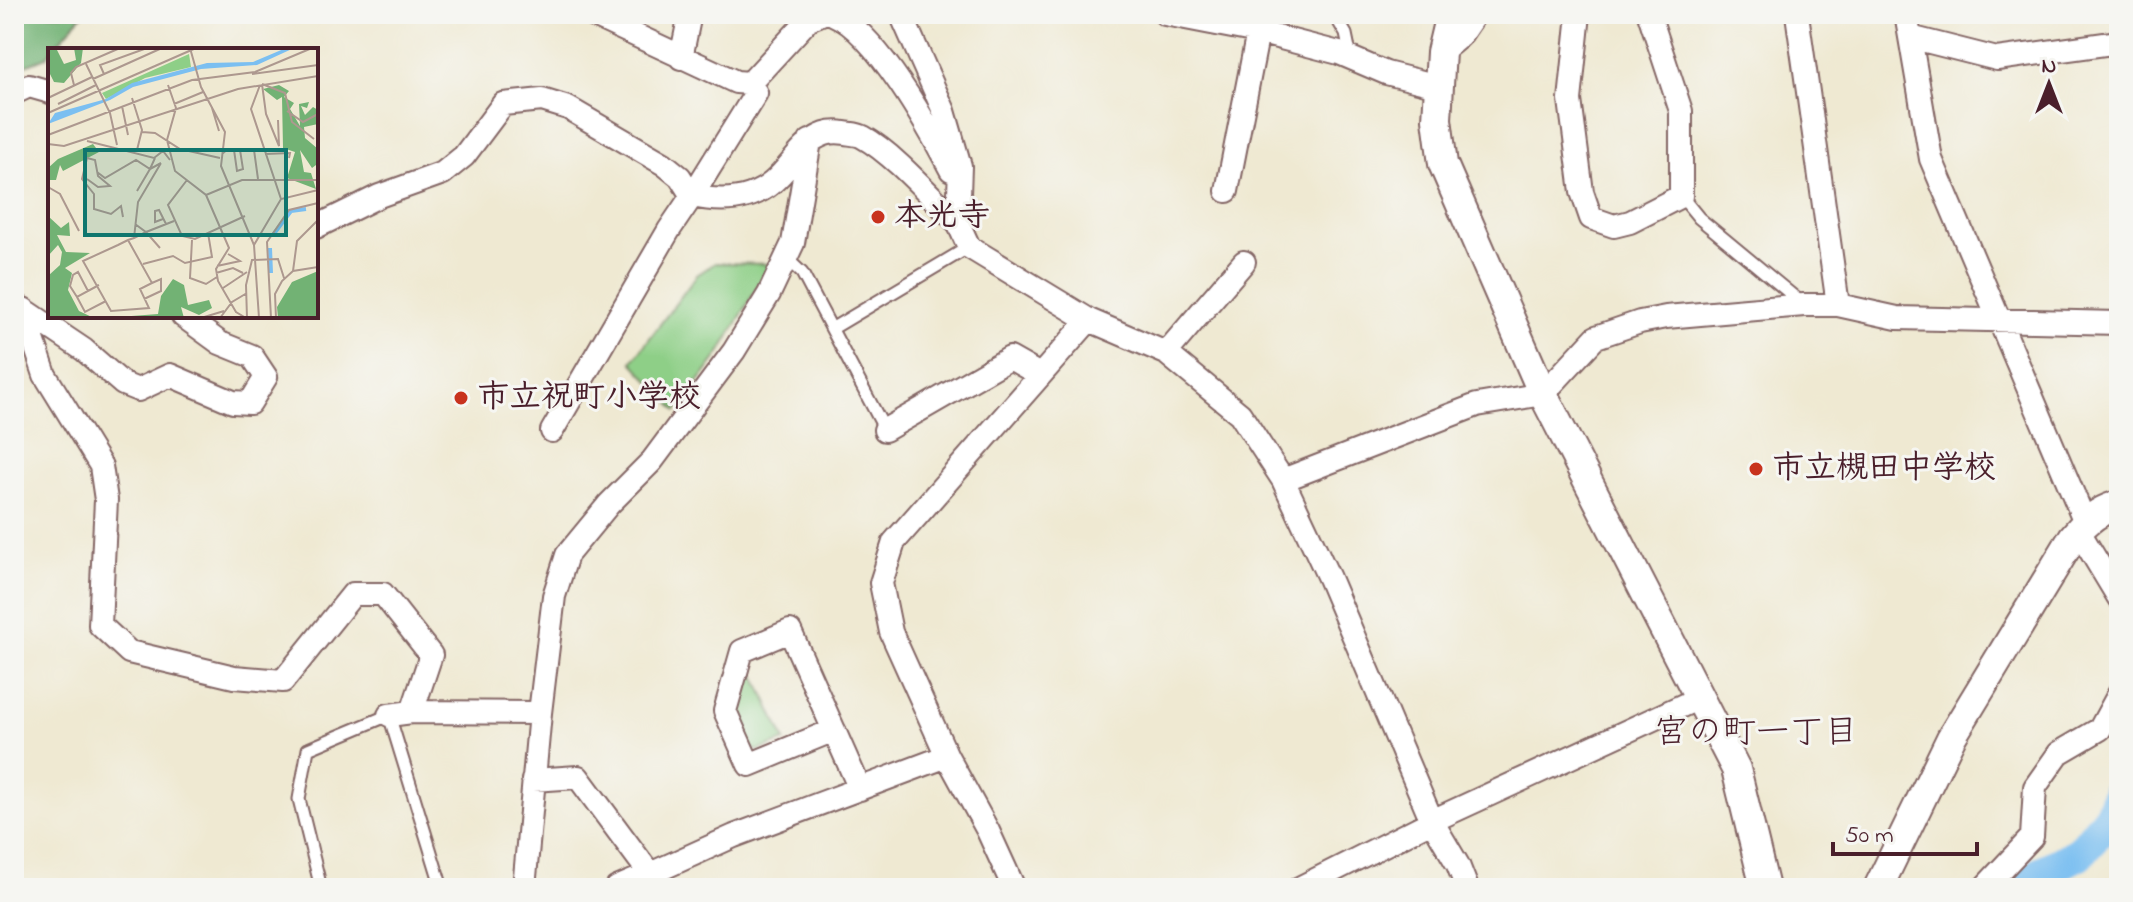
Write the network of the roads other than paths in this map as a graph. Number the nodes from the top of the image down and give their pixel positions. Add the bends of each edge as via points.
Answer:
1 (590, 14) edge
2 (690, 14) edge
3 (821, 14) edge
4 (833, 14) edge
5 (901, 14) edge
6 (1165, 14) edge
7 (1334, 14) edge
8 (1450, 14) edge
9 (1475, 14) edge
10 (1579, 14) edge
11 (1649, 14) edge
12 (1797, 14) edge
13 (1906, 14) edge
14 (1258, 32) junction
15 (1910, 37) junction
16 (2119, 42) edge
17 (1441, 52) junction
18 (681, 58) junction
19 (1351, 59) junction
20 (750, 83) junction
21 (1438, 86) junction
22 (48, 91) edge
23 (14, 93) edge
24 (810, 141) junction
25 (959, 185) junction
26 (1227, 191) dead end
27 (692, 196) junction
28 (1681, 196) junction
29 (958, 223) junction
30 (318, 226) edge
31 (969, 247) junction
32 (786, 258) junction
33 (1244, 262) dead end
34 (1804, 305) junction
35 (1838, 305) junction
36 (19, 310) edge
37 (186, 318) edge
38 (1089, 320) junction
39 (2001, 322) junction
40 (2119, 323) edge
41 (833, 328) junction
42 (1166, 353) junction
43 (1040, 375) junction
44 (1543, 394) junction
45 (885, 430) joint
46 (552, 431) dead end
47 (1283, 480) junction
48 (2119, 505) edge
49 (2082, 526) junction
50 (2119, 598) edge
51 (2119, 694) edge
52 (1699, 698) junction
53 (412, 712) junction
54 (540, 713) junction
55 (389, 715) junction
56 (834, 730) junction
57 (947, 756) junction
58 (533, 780) junction
59 (860, 789) junction
60 (1432, 821) junction
61 (654, 881) edge
62 (1305, 887) edge
63 (321, 888) edge
64 (442, 888) edge
65 (524, 888) edge
66 (617, 888) edge
67 (1014, 888) edge
68 (1467, 888) edge
69 (1765, 888) edge
70 (1878, 888) edge
71 (1984, 888) edge

1 - 18 street
2 - 18 street
3 - 20 street via 809,19
4 - 25 street via 872,45
5 - 25 street via 944,111 960,166
6 - 14 street
7 - 19 lane via 1346,34
8 - 17 street
9 - 17 street
10 - 28 street via 1570,100 1582,192 1591,218 1614,226
11 - 28 street via 1681,111
12 - 35 street
13 - 15 street
14 - 19 street
14 - 26 street
15 - 16 street via 1997,59
15 - 39 street via 1931,159
17 - 21 street
18 - 20 street
19 - 21 street
20 - 27 street via 756,93
21 - 44 street via 1443,164
22 - 23 street via 29,86
24 - 27 street via 772,183 745,197 717,201
24 - 29 street via 834,131 861,136
24 - 32 street
25 - 29 street
27 - 30 street via 664,164 568,108 542,100 503,104 464,156 443,173
27 - 46 street
28 - 34 lane via 1699,218
29 - 31 street
31 - 38 street
31 - 41 lane
32 - 41 lane via 802,273
32 - 54 street via 734,351 652,461 567,555 554,596
33 - 42 street
34 - 35 street
34 - 44 street via 1666,317 1596,337
35 - 39 street via 1897,318
36 - 37 street via 84,350 123,384 138,390 170,375 233,402 250,403 266,377 252,356 220,343
36 - 53 street via 45,375 101,466 106,500 100,625 129,652 234,677 283,681 353,594 383,594 431,655
38 - 42 street
38 - 43 street
39 - 40 street
39 - 49 street
41 - 45 lane
42 - 47 street via 1240,414
43 - 45 street via 1010,358
43 - 57 street via 894,542 881,583 891,632
44 - 47 street via 1477,405
44 - 52 street
47 - 60 street
48 - 49 street
49 - 50 street
49 - 70 street via 1951,738
51 - 71 street via 2100,729 2059,753 2035,787 2032,837
52 - 60 street
52 - 69 street via 1736,769
53 - 54 street
53 - 55 street
54 - 58 street
55 - 63 lane via 308,749 299,799
55 - 64 lane
56 - 56 street via 790,631 742,651 725,711 749,765
56 - 59 street
57 - 59 street
57 - 67 street
58 - 61 street via 578,777
58 - 65 street
59 - 61 street via 734,836
60 - 62 street
60 - 68 street
61 - 66 street

